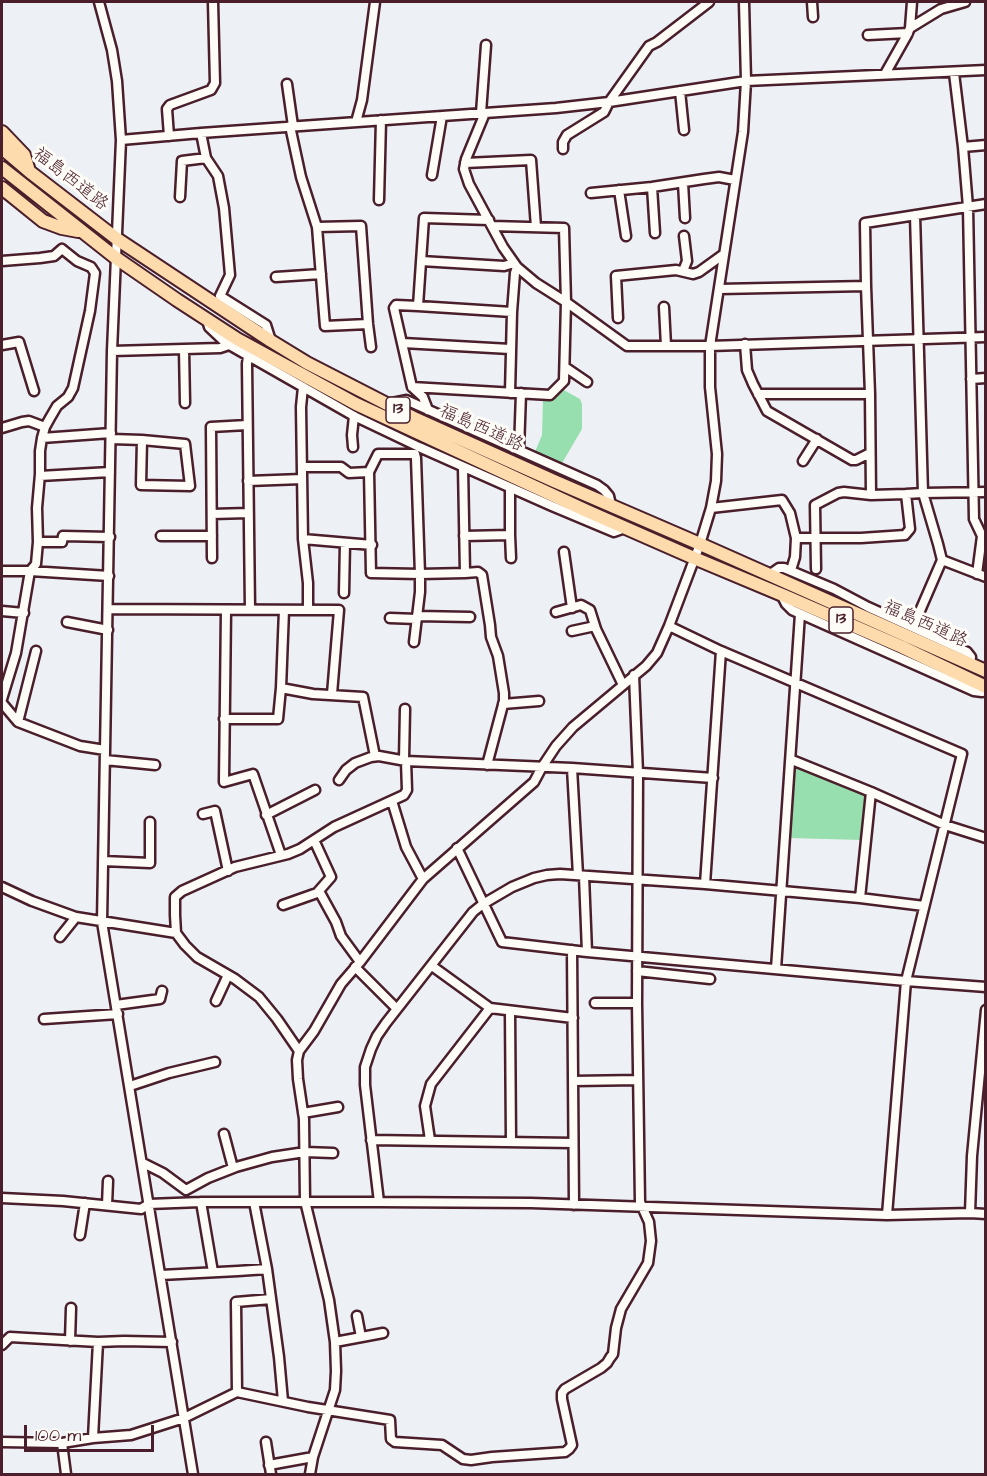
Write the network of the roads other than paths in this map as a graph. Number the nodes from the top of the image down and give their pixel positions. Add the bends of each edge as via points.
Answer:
1 (99, 2) edge
2 (213, 2) edge
3 (375, 2) edge
4 (709, 2) edge
5 (744, 2) edge
6 (812, 2) edge
7 (912, 2) edge
8 (965, 2) edge
9 (813, 17) dead end
10 (909, 30) junction
11 (867, 35) dead end
12 (486, 45) dead end
13 (986, 70) edge
14 (954, 73) junction
15 (885, 74) junction
16 (746, 81) junction
17 (287, 84) dead end
18 (680, 91) junction
19 (609, 102) junction
20 (483, 113) junction
21 (441, 116) junction
22 (381, 120) junction
23 (356, 123) junction
24 (291, 126) junction
25 (684, 130) dead end
26 (2, 132) edge
27 (201, 132) junction
28 (169, 136) junction
29 (121, 140) junction
30 (986, 145) edge
31 (963, 147) junction
32 (2, 148) edge
33 (563, 149) dead end
34 (206, 158) junction
35 (465, 163) junction
36 (2, 168) edge
37 (30, 172) junction
38 (432, 175) dead end
39 (735, 180) junction
40 (683, 183) junction
41 (2, 188) edge
42 (652, 188) junction
43 (620, 190) junction
44 (591, 193) dead end
45 (180, 197) dead end
46 (379, 200) dead end
47 (986, 204) edge
48 (968, 207) junction
49 (915, 215) junction
50 (685, 218) dead end
51 (491, 223) junction
52 (317, 227) junction
53 (536, 227) junction
54 (82, 232) junction
55 (655, 233) dead end
56 (626, 236) dead end
57 (684, 236) dead end
58 (117, 239) junction
59 (724, 254) junction
60 (116, 258) junction
61 (2, 261) edge
62 (421, 261) junction
63 (516, 265) junction
64 (683, 271) junction
65 (321, 274) junction
66 (276, 277) dead end
67 (866, 286) junction
68 (719, 289) junction
69 (566, 302) junction
70 (418, 306) junction
71 (664, 307) dead end
72 (512, 312) junction
73 (618, 318) dead end
74 (207, 320) junction
75 (368, 324) junction
76 (971, 338) junction
77 (986, 338) edge
78 (867, 340) junction
79 (918, 340) junction
80 (271, 341) junction
81 (403, 343) junction
82 (745, 344) junction
83 (2, 345) edge
84 (229, 345) junction
85 (666, 346) junction
86 (710, 346) junction
87 (371, 347) dead end
88 (184, 349) junction
89 (510, 349) junction
90 (112, 351) junction
91 (248, 356) junction
92 (565, 367) junction
93 (986, 378) edge
94 (971, 379) junction
95 (587, 382) dead end
96 (303, 387) junction
97 (412, 387) junction
98 (34, 391) dead end
99 (510, 393) junction
100 (521, 393) junction
101 (758, 394) junction
102 (870, 394) junction
103 (185, 403) dead end
104 (386, 404) junction
105 (428, 410) junction
106 (354, 416) junction
107 (247, 425) junction
108 (45, 427) junction
109 (2, 428) edge
110 (111, 436) junction
111 (42, 438) junction
112 (142, 440) junction
113 (817, 440) junction
114 (352, 447) dead end
115 (519, 450) junction
116 (417, 451) junction
117 (870, 453) junction
118 (803, 461) dead end
119 (302, 467) junction
120 (463, 467) junction
121 (110, 472) junction
122 (369, 472) junction
123 (40, 476) junction
124 (302, 479) junction
125 (248, 481) junction
126 (510, 488) junction
127 (986, 492) edge
128 (923, 493) junction
129 (974, 493) junction
130 (906, 494) junction
131 (871, 495) junction
132 (611, 505) junction
133 (711, 508) junction
134 (248, 513) junction
135 (212, 514) junction
136 (625, 528) junction
137 (510, 535) junction
138 (161, 536) dead end
139 (212, 536) junction
140 (464, 536) junction
141 (110, 537) junction
142 (796, 538) junction
143 (815, 538) junction
144 (303, 539) junction
145 (38, 542) junction
146 (345, 543) junction
147 (700, 544) junction
148 (372, 545) junction
149 (564, 552) dead end
150 (212, 558) dead end
151 (511, 558) dead end
152 (694, 558) junction
153 (942, 560) junction
154 (816, 569) dead end
155 (791, 570) junction
156 (2, 572) edge
157 (30, 572) junction
158 (465, 573) junction
159 (420, 574) junction
160 (769, 575) junction
161 (981, 575) edge
162 (109, 576) junction
163 (344, 593) dead end
164 (781, 594) junction
165 (572, 608) junction
166 (109, 609) junction
167 (250, 609) junction
168 (226, 610) junction
169 (284, 610) junction
170 (309, 610) junction
171 (2, 611) edge
172 (556, 612) dead end
173 (24, 614) junction
174 (800, 614) junction
175 (470, 617) dead end
176 (390, 618) dead end
177 (417, 618) junction
178 (67, 622) dead end
179 (595, 626) junction
180 (669, 626) junction
181 (913, 627) junction
182 (108, 630) junction
183 (572, 631) dead end
184 (414, 642) dead end
185 (36, 651) dead end
186 (721, 651) junction
187 (970, 665) junction
188 (986, 672) edge
189 (634, 675) junction
190 (5, 679) edge
191 (796, 683) junction
192 (623, 685) junction
193 (281, 688) junction
194 (986, 689) edge
195 (332, 694) junction
196 (539, 700) dead end
197 (2, 701) edge
198 (503, 704) junction
199 (405, 709) dead end
200 (224, 719) junction
201 (18, 722) junction
202 (105, 755) junction
203 (375, 756) junction
204 (405, 760) junction
205 (792, 760) junction
206 (155, 765) dead end
207 (487, 765) junction
208 (542, 767) junction
209 (572, 768) junction
210 (638, 773) junction
211 (713, 778) junction
212 (339, 780) dead end
213 (315, 790) dead end
214 (871, 792) junction
215 (392, 801) junction
216 (203, 814) dead end
217 (266, 815) junction
218 (150, 822) dead end
219 (945, 825) junction
220 (986, 838) edge
221 (314, 840) junction
222 (456, 848) junction
223 (281, 855) junction
224 (103, 861) junction
225 (228, 871) junction
226 (581, 876) junction
227 (423, 879) junction
228 (637, 880) junction
229 (705, 884) junction
230 (2, 888) edge
231 (319, 891) junction
232 (782, 891) junction
233 (861, 898) junction
234 (483, 904) junction
235 (283, 905) dead end
236 (924, 906) junction
237 (76, 917) junction
238 (102, 922) junction
239 (176, 933) junction
240 (60, 937) dead end
241 (572, 950) junction
242 (586, 952) junction
243 (637, 956) junction
244 (358, 964) junction
245 (432, 966) junction
246 (776, 969) junction
247 (637, 971) junction
248 (228, 975) junction
249 (710, 979) dead end
250 (906, 981) junction
251 (986, 987) edge
252 (162, 991) dead end
253 (216, 1001) dead end
254 (595, 1003) dead end
255 (637, 1003) junction
256 (490, 1008) junction
257 (117, 1009) junction
258 (397, 1009) junction
259 (986, 1010) edge
260 (510, 1011) junction
261 (44, 1018) dead end
262 (573, 1018) junction
263 (299, 1051) junction
264 (215, 1062) dead end
265 (638, 1080) junction
266 (574, 1081) junction
267 (130, 1086) junction
268 (338, 1107) dead end
269 (303, 1113) junction
270 (224, 1134) dead end
271 (371, 1140) junction
272 (430, 1140) junction
273 (511, 1142) junction
274 (573, 1143) junction
275 (305, 1152) junction
276 (333, 1153) dead end
277 (143, 1163) junction
278 (233, 1168) junction
279 (108, 1181) dead end
280 (2, 1198) edge
281 (305, 1201) junction
282 (201, 1202) junction
283 (254, 1202) junction
284 (379, 1202) junction
285 (85, 1203) junction
286 (149, 1204) junction
287 (107, 1205) junction
288 (574, 1205) junction
289 (642, 1207) junction
290 (970, 1213) junction
291 (986, 1214) edge
292 (887, 1215) junction
293 (80, 1235) dead end
294 (267, 1269) junction
295 (213, 1272) junction
296 (161, 1275) junction
297 (271, 1299) junction
298 (71, 1308) dead end
299 (357, 1316) dead end
300 (383, 1333) dead end
301 (361, 1337) junction
302 (70, 1341) junction
303 (99, 1342) junction
304 (172, 1342) junction
305 (335, 1342) junction
306 (2, 1345) edge
307 (237, 1392) junction
308 (283, 1401) junction
309 (328, 1410) junction
310 (184, 1418) junction
311 (93, 1438) junction
312 (2, 1442) edge
313 (266, 1442) dead end
314 (62, 1443) junction
315 (313, 1457) junction
316 (269, 1465) junction
317 (66, 1474) edge
318 (194, 1474) edge
319 (271, 1474) edge
320 (310, 1474) edge

1 - 29 street via 117,81
2 - 28 street via 214,83 211,90 170,105
3 - 23 street
4 - 19 street via 649,46
5 - 16 street
6 - 9 street
7 - 10 street
8 - 10 street via 941,9
10 - 11 street
10 - 15 street
12 - 20 street
13 - 14 street
14 - 15 street
14 - 31 street
15 - 16 street
16 - 18 street
16 - 39 street
17 - 24 street
18 - 19 street
18 - 25 street
19 - 20 street
19 - 33 street via 604,112 567,135
20 - 21 street
20 - 35 street
21 - 22 street
21 - 38 street
22 - 23 street
22 - 46 street
23 - 24 street
24 - 27 street
24 - 52 street via 301,177
26 - 37 highway via 24,155
27 - 28 street
27 - 34 street
28 - 29 street
29 - 58 street
30 - 31 street
31 - 48 street
32 - 37 highway, 福島西道路 / 13
34 - 45 street via 182,161
34 - 80 street via 218,176 224,208 230,275 220,296 266,325
35 - 51 street via 469,184
35 - 53 street via 531,160
36 - 54 highway, 福島西道路 / 13
37 - 58 highway, 福島西道路 / 13
39 - 40 street via 719,177
39 - 59 street
40 - 42 street
40 - 50 street
41 - 54 highway via 43,221
42 - 43 street
42 - 55 street
43 - 44 street
43 - 56 street
47 - 48 street
48 - 49 street
48 - 76 street
49 - 67 street via 865,223
49 - 79 street
51 - 53 street
51 - 62 street via 424,218
51 - 63 street
52 - 65 street
52 - 75 street via 361,226
53 - 69 street via 564,228
54 - 60 highway, 福島西道路 / 13
57 - 64 street via 687,261
58 - 60 street
58 - 80 highway, 福島西道路 / 13
59 - 64 street via 699,272
59 - 68 street
60 - 74 highway, 福島西道路 / 13
60 - 90 street
61 - 108 street via 54,256 62,249 94,273 73,388
62 - 63 street
62 - 70 street
63 - 69 street via 536,284
63 - 72 street
64 - 73 street via 616,276
65 - 66 street
65 - 75 street via 325,326
67 - 68 street
67 - 78 street
68 - 86 street
69 - 85 street via 627,346
69 - 92 street
70 - 72 street
70 - 81 street via 396,305 394,309
71 - 85 street
72 - 89 street
74 - 84 street via 208,327
74 - 136 highway, 福島西道路 / 13 via 356,404
75 - 87 street
76 - 77 street
76 - 79 street
76 - 94 street
78 - 79 street
78 - 82 street
78 - 102 street
79 - 128 street
80 - 104 highway, 福島西道路 / 13
81 - 89 street
81 - 97 street
82 - 86 street
82 - 101 street via 747,369
83 - 98 street via 19,342
84 - 88 street
84 - 91 street
85 - 86 street
86 - 133 street via 717,467
88 - 90 street
88 - 103 street
89 - 99 street
90 - 110 street
91 - 96 street
91 - 107 street
92 - 95 street
92 - 100 street via 564,381 550,395
93 - 94 street
94 - 129 street
96 - 106 street
96 - 119 street
97 - 99 street
97 - 105 street via 423,397
99 - 100 street
100 - 115 street
101 - 102 street
101 - 113 street via 768,411
102 - 117 street
104 - 105 street via 406,400
104 - 132 highway, 福島西道路 / 13
105 - 115 street
106 - 114 street
106 - 116 street
107 - 125 street
107 - 135 street via 211,426
108 - 109 street via 29,421
108 - 111 street
110 - 111 street
110 - 112 street
110 - 121 street
111 - 123 street
112 - 112 street via 185,444 190,486 141,485
113 - 117 street via 852,460
113 - 118 street
115 - 132 street via 597,485 609,496
116 - 120 street
116 - 122 street via 378,454
116 - 159 street
117 - 131 street
119 - 122 street
119 - 124 street
120 - 126 street
120 - 140 street
121 - 123 street
121 - 141 street
122 - 148 street
123 - 145 street
124 - 125 street
124 - 144 street
125 - 134 street
126 - 136 street via 614,532
126 - 137 street
127 - 129 street
128 - 129 street
128 - 130 street
128 - 153 street
129 - 161 street via 974,519 982,536
130 - 131 street
130 - 143 street via 910,529 905,535
131 - 143 street via 838,493 815,505
132 - 147 highway, 福島西道路 / 13
133 - 142 street via 782,500 790,513
133 - 147 street
134 - 135 street
134 - 167 street
135 - 139 street
136 - 152 highway, 福島西道路 / 13
137 - 140 street
137 - 151 street
138 - 139 street
139 - 150 street
140 - 158 street
141 - 145 street via 63,536 62,542
141 - 162 street
142 - 143 street
142 - 155 street
143 - 154 street
144 - 146 street
144 - 170 street
145 - 157 street via 36,564
146 - 148 street
146 - 163 street
147 - 152 street
147 - 160 highway, 福島西道路 / 13
148 - 159 street via 371,573
149 - 165 street
152 - 164 highway, 福島西道路 / 13
152 - 180 street
153 - 161 street
153 - 181 street
155 - 160 street via 779,568
155 - 181 street
156 - 157 street
157 - 162 street
157 - 173 street
158 - 159 street
158 - 198 street via 482,575 502,678
159 - 177 street
160 - 187 highway, 福島西道路 / 13
162 - 166 street
164 - 174 street via 786,604
164 - 194 highway, 福島西道路 / 13
165 - 172 street
165 - 179 street via 581,605 590,610
166 - 168 street
166 - 182 street
167 - 168 street
167 - 169 street
168 - 200 street
169 - 170 street
169 - 193 street
170 - 195 street via 339,610
171 - 173 street
173 - 190 street via 16,653
174 - 191 street
174 - 194 street via 974,691
175 - 177 street
176 - 177 street
177 - 184 street
178 - 182 street
179 - 183 street
179 - 192 street
180 - 186 street
180 - 189 street via 657,653
181 - 187 street via 967,652
182 - 202 street
185 - 201 street
186 - 191 street
186 - 211 street
187 - 188 highway, 福島西道路 / 13
189 - 192 street
189 - 210 street
190 - 197 street
191 - 205 street
191 - 219 street via 962,754
192 - 208 street via 573,727
193 - 195 street
193 - 200 street via 278,719
195 - 203 street via 363,697
196 - 198 street
197 - 201 street
198 - 207 street
199 - 204 street
200 - 217 street via 224,782 253,774
201 - 202 street
202 - 206 street
202 - 224 street
203 - 204 street
203 - 212 street via 355,762
204 - 207 street
204 - 215 street via 407,790
205 - 214 street
205 - 232 street
207 - 208 street
208 - 209 street
208 - 222 street via 534,782
209 - 210 street
209 - 226 street
210 - 211 street
210 - 228 street
211 - 229 street
213 - 217 street
214 - 219 street
214 - 233 street
215 - 221 street
215 - 227 street via 406,847
216 - 225 street via 215,811
217 - 223 street
218 - 224 street via 150,863
219 - 220 street
219 - 236 street
221 - 223 street
221 - 231 street via 331,878
222 - 227 street
222 - 234 street
223 - 225 street
224 - 238 street
225 - 239 street via 175,897
226 - 228 street
226 - 234 street via 534,878
226 - 242 street
227 - 244 street
228 - 229 street
228 - 243 street
229 - 232 street
230 - 237 street
231 - 235 street
231 - 244 street
232 - 233 street
232 - 246 street
233 - 236 street
234 - 241 street via 502,942
234 - 245 street
236 - 250 street
237 - 238 street
237 - 240 street
238 - 239 street
238 - 257 street
239 - 248 street via 197,957
241 - 242 street
241 - 262 street
242 - 243 street
243 - 246 street
243 - 247 street
244 - 258 street
244 - 263 street
245 - 256 street
245 - 258 street
246 - 250 street
247 - 249 street
247 - 255 street
248 - 253 street
248 - 263 street via 260,997
250 - 251 street
250 - 292 street
252 - 257 street via 160,999
254 - 255 street
255 - 265 street
256 - 260 street
256 - 272 street via 431,1084 425,1107
257 - 261 street
257 - 267 street
258 - 271 street via 377,1036 365,1067
259 - 290 street
260 - 262 street
260 - 273 street
262 - 266 street
263 - 269 street
264 - 267 street
265 - 266 street
265 - 289 street
266 - 274 street
267 - 277 street
268 - 269 street
269 - 275 street
270 - 278 street
271 - 272 street
271 - 284 street
272 - 273 street
273 - 274 street
274 - 288 street
275 - 276 street
275 - 278 street
275 - 281 street
277 - 278 street via 186,1190
277 - 286 street
279 - 287 street
280 - 285 street
281 - 283 street
281 - 284 street
281 - 305 street
282 - 283 street
282 - 286 street
282 - 295 street
283 - 294 street
284 - 288 street
285 - 287 street
285 - 293 street
286 - 287 street via 141,1209
286 - 296 street
288 - 289 street
289 - 292 street
289 - 309 street via 649,1222 648,1263 621,1309 613,1354 607,1363 562,1393 572,1444 565,1452 471,1460 442,1445 395,1442 390,1420
290 - 291 street
290 - 292 street
294 - 295 street
294 - 297 street
295 - 296 street
296 - 304 street
297 - 307 street via 236,1302
297 - 308 street
298 - 302 street
299 - 301 street
300 - 301 street
301 - 305 street
302 - 303 street
302 - 306 street via 10,1337
303 - 304 street
303 - 311 street
304 - 310 street
305 - 309 street via 335,1390
307 - 308 street
307 - 310 street
308 - 309 street
309 - 315 street
310 - 311 street via 131,1435
310 - 318 street
311 - 314 street
312 - 314 street
313 - 316 street
314 - 317 street
315 - 316 street
315 - 320 street
316 - 319 street

